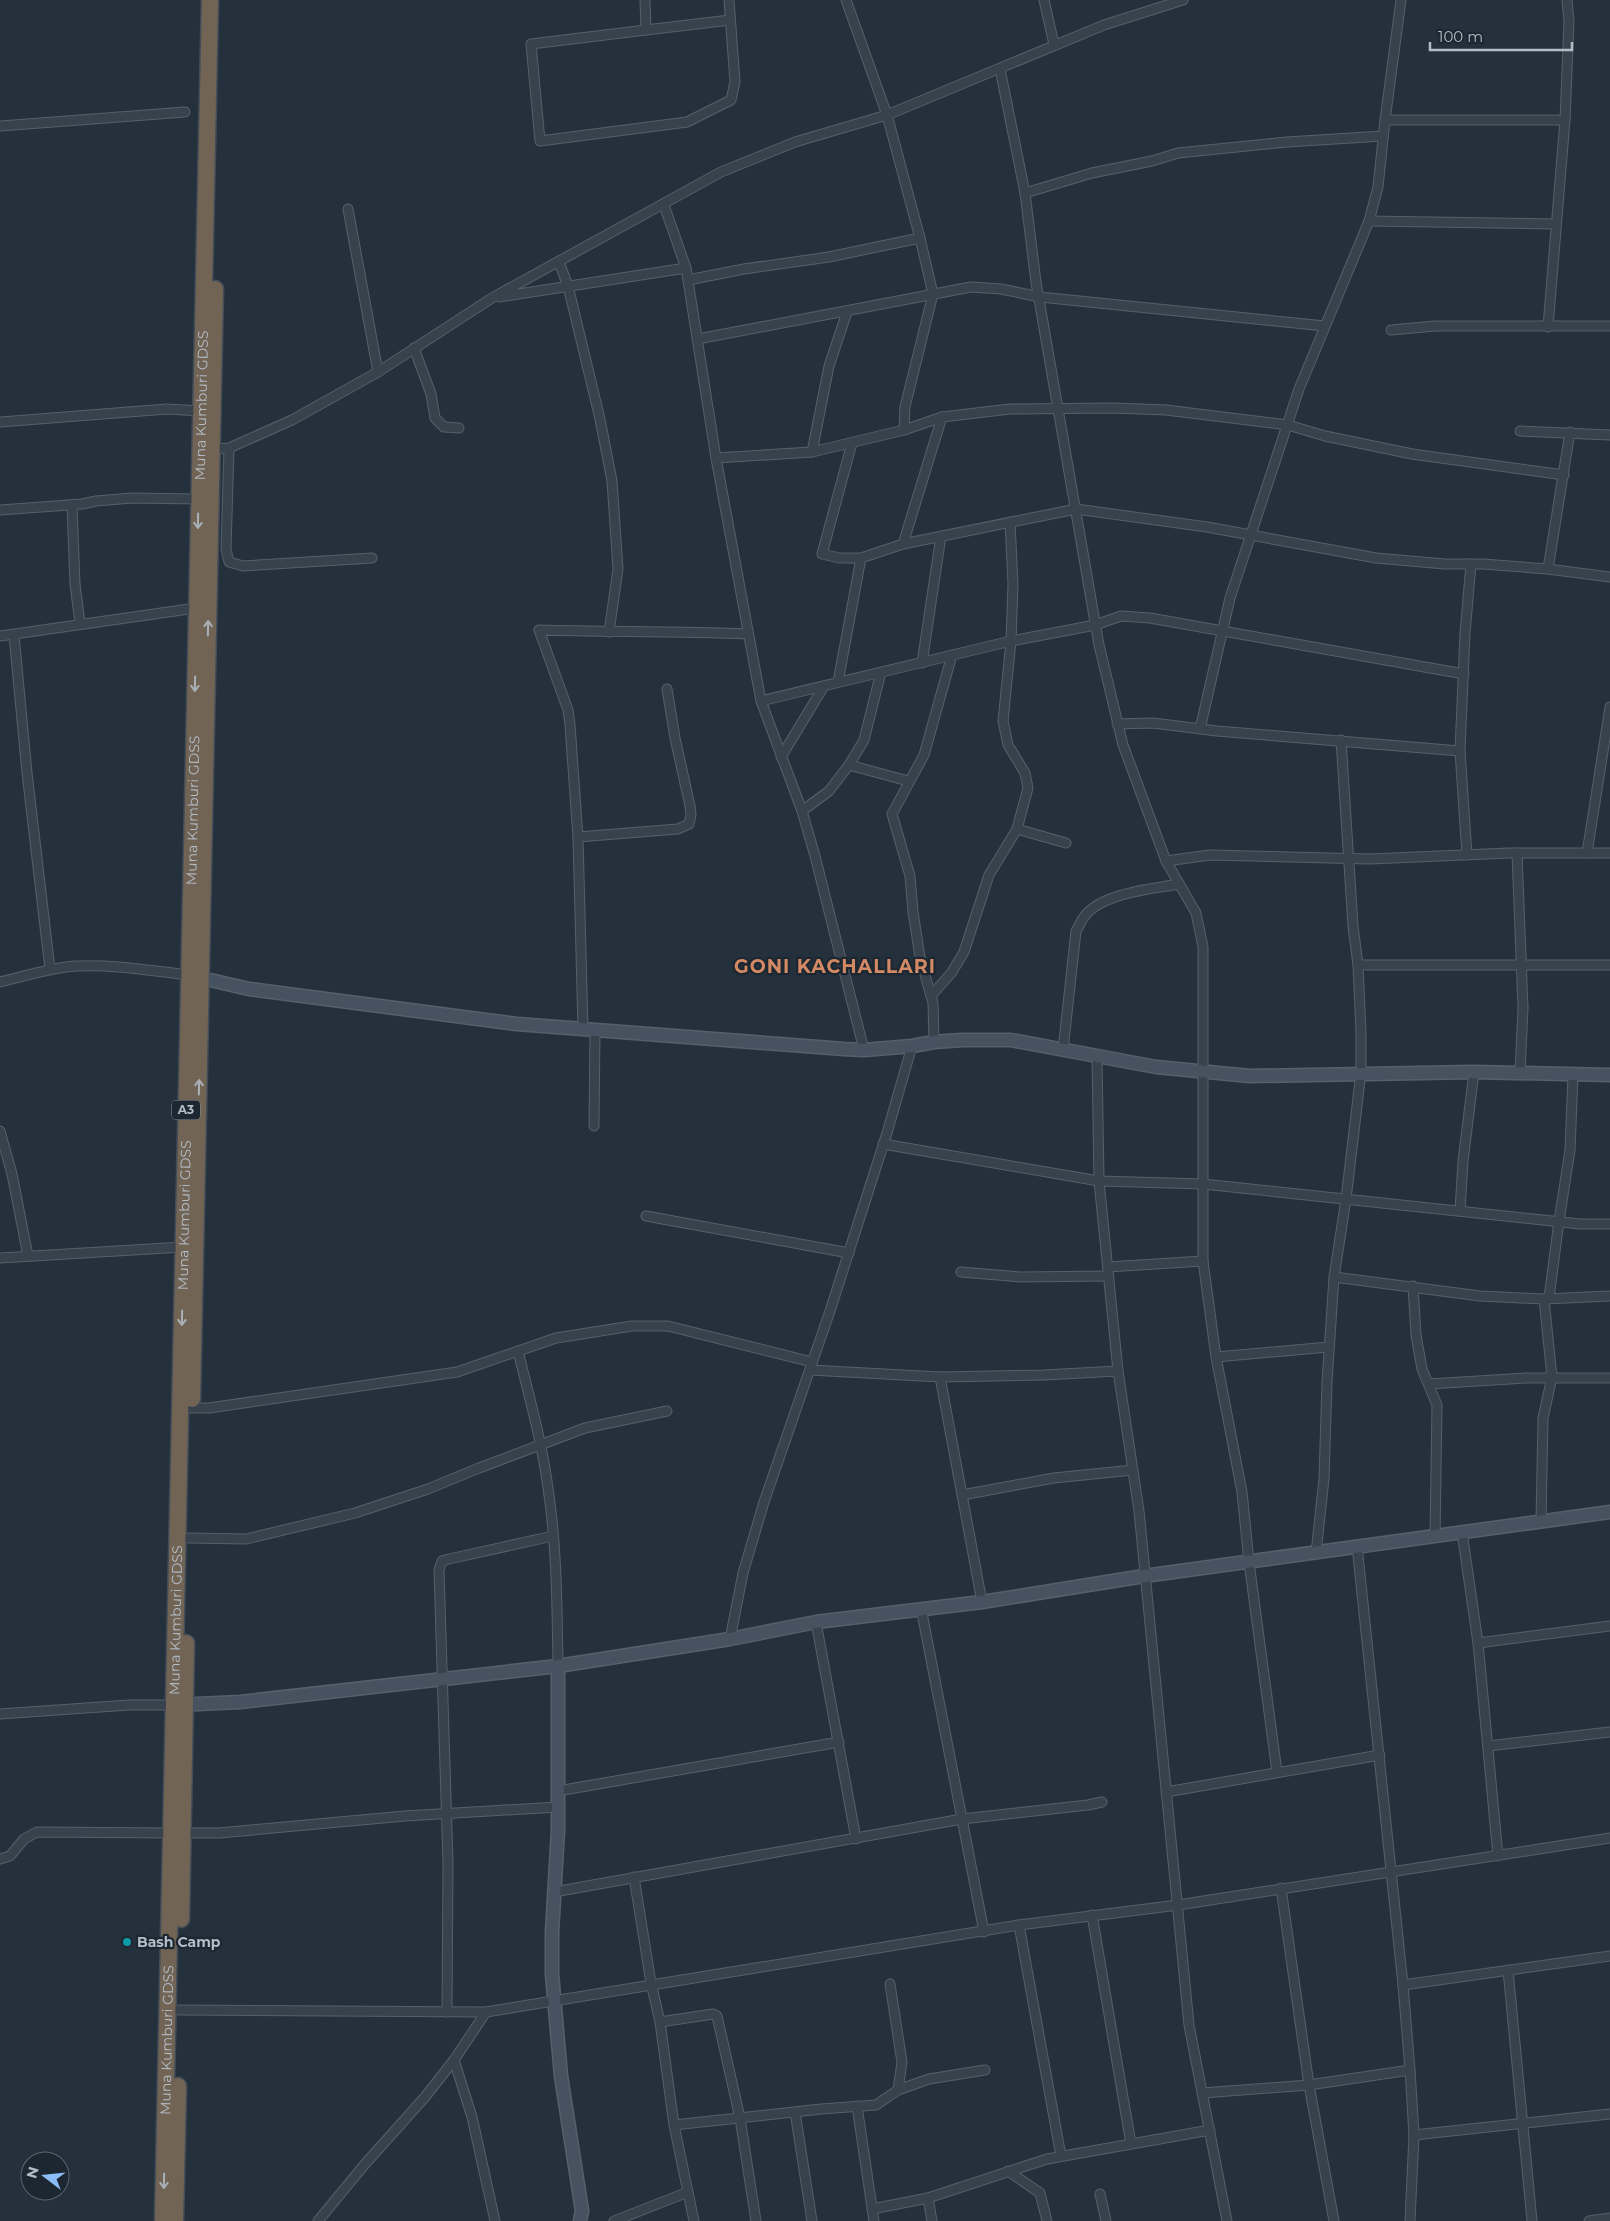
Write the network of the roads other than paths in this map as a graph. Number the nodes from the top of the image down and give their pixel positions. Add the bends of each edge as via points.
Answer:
1 (210, 0) edge
2 (221, 0) edge
3 (645, 0) edge
4 (729, 0) edge
5 (846, 0) edge
6 (1044, 0) edge
7 (1183, 0) edge
8 (1401, 0) edge
9 (1567, 0) edge
10 (730, 20) junction
11 (646, 30) junction
12 (1054, 44) junction
13 (1000, 69) junction
14 (185, 112) dead end
15 (887, 115) junction
16 (1385, 120) junction
17 (1565, 120) junction
18 (0, 126) edge
19 (1383, 136) junction
20 (1025, 193) junction
21 (664, 205) junction
22 (348, 209) dead end
23 (1369, 221) junction
24 (1556, 224) junction
25 (920, 238) junction
26 (558, 262) junction
27 (686, 268) junction
28 (688, 280) junction
29 (568, 286) junction
30 (933, 294) junction
31 (1040, 297) junction
32 (492, 298) junction
33 (846, 312) junction
34 (1325, 326) junction
35 (1610, 326) edge
36 (1548, 327) junction
37 (1391, 330) dead end
38 (698, 339) junction
39 (414, 348) junction
40 (378, 372) junction
41 (1058, 407) junction
42 (201, 411) junction
43 (942, 417) junction
44 (0, 422) edge
45 (1288, 425) junction
46 (459, 428) dead end
47 (904, 430) junction
48 (1520, 431) dead end
49 (1570, 432) junction
50 (1610, 435) edge
51 (852, 443) junction
52 (230, 448) junction
53 (206, 449) junction
54 (812, 452) junction
55 (716, 458) junction
56 (1564, 476) junction
57 (198, 499) junction
58 (72, 505) junction
59 (1076, 509) junction
60 (0, 510) edge
61 (1010, 522) junction
62 (1252, 535) junction
63 (940, 536) junction
64 (903, 544) junction
65 (372, 558) dead end
66 (861, 558) junction
67 (1471, 564) junction
68 (1548, 569) junction
69 (1610, 577) edge
70 (196, 608) junction
71 (80, 623) junction
72 (1095, 625) junction
73 (609, 632) junction
74 (1222, 632) junction
75 (748, 634) junction
76 (14, 635) junction
77 (0, 636) edge
78 (1012, 641) junction
79 (952, 655) junction
80 (922, 663) junction
81 (881, 672) junction
82 (1464, 674) junction
83 (838, 682) junction
84 (824, 686) junction
85 (667, 689) dead end
86 (761, 701) junction
87 (1610, 707) edge
88 (1117, 724) junction
89 (1200, 729) junction
90 (1341, 740) junction
91 (1460, 750) junction
92 (781, 757) junction
93 (849, 766) junction
94 (908, 781) junction
95 (802, 811) junction
96 (1017, 829) junction
97 (578, 837) junction
98 (1066, 843) dead end
99 (1517, 853) junction
100 (1588, 853) junction
101 (1610, 853) edge
102 (1467, 855) junction
103 (1348, 859) junction
104 (1166, 861) junction
105 (1179, 884) junction
106 (1358, 965) junction
107 (1521, 965) junction
108 (1610, 965) edge
109 (50, 969) junction
110 (195, 976) junction
111 (0, 982) edge
112 (931, 996) junction
113 (589, 1030) junction
114 (934, 1042) junction
115 (912, 1046) junction
116 (864, 1050) junction
117 (1063, 1050) junction
118 (1097, 1056) junction
119 (1204, 1072) junction
120 (1360, 1072) junction
121 (1474, 1072) junction
122 (1520, 1073) junction
123 (1573, 1075) junction
124 (1610, 1075) edge
125 (594, 1126) dead end
126 (0, 1131) edge
127 (883, 1144) junction
128 (1099, 1180) junction
129 (1203, 1184) junction
130 (1346, 1199) junction
131 (1460, 1211) junction
132 (646, 1216) dead end
133 (1559, 1221) junction
134 (1610, 1224) edge
135 (183, 1247) junction
136 (848, 1253) junction
137 (28, 1256) junction
138 (0, 1258) edge
139 (1203, 1261) junction
140 (1109, 1271) junction
141 (960, 1272) dead end
142 (1334, 1277) junction
143 (1414, 1286) junction
144 (1610, 1296) edge
145 (1546, 1299) junction
146 (1329, 1348) junction
147 (518, 1351) junction
148 (1216, 1357) junction
149 (811, 1366) junction
150 (1118, 1371) junction
151 (940, 1377) junction
152 (1552, 1377) junction
153 (1610, 1378) edge
154 (1429, 1384) junction
155 (192, 1408) junction
156 (667, 1411) dead end
157 (541, 1445) junction
158 (1133, 1470) junction
159 (962, 1495) junction
160 (1610, 1512) edge
161 (1541, 1522) junction
162 (1462, 1532) junction
163 (554, 1536) junction
164 (1435, 1537) junction
165 (188, 1538) junction
166 (1357, 1546) junction
167 (1316, 1553) junction
168 (1250, 1562) junction
169 (1144, 1576) junction
170 (982, 1602) junction
171 (920, 1608) junction
172 (816, 1622) junction
173 (1610, 1626) edge
174 (730, 1639) junction
175 (1478, 1643) junction
176 (558, 1666) junction
177 (443, 1678) junction
178 (180, 1704) junction
179 (0, 1714) edge
180 (1610, 1732) edge
181 (839, 1742) junction
182 (1488, 1746) junction
183 (1380, 1754) junction
184 (1277, 1772) junction
185 (558, 1791) junction
186 (1166, 1792) junction
187 (1102, 1802) dead end
188 (558, 1807) junction
189 (447, 1813) junction
190 (962, 1819) junction
191 (177, 1833) junction
192 (1610, 1838) edge
193 (856, 1839) junction
194 (1498, 1856) junction
195 (0, 1859) edge
196 (1391, 1871) junction
197 (634, 1877) junction
198 (1281, 1888) junction
199 (554, 1892) junction
200 (1178, 1905) junction
201 (1092, 1915) junction
202 (1019, 1925) junction
203 (984, 1932) junction
204 (1610, 1956) edge
205 (1508, 1970) junction
206 (652, 1984) junction
207 (890, 1984) dead end
208 (1403, 1985) junction
209 (553, 2002) junction
210 (179, 2010) junction
211 (446, 2012) junction
212 (486, 2012) junction
213 (660, 2022) junction
214 (454, 2060) junction
215 (985, 2070) dead end
216 (1410, 2070) junction
217 (1309, 2085) junction
218 (898, 2090) junction
219 (1202, 2093) junction
220 (856, 2106) junction
221 (795, 2112) junction
222 (1610, 2114) edge
223 (740, 2118) junction
224 (1522, 2123) junction
225 (674, 2125) junction
226 (1210, 2130) junction
227 (1414, 2135) junction
228 (1132, 2144) junction
229 (1061, 2156) junction
230 (1008, 2171) junction
231 (688, 2192) junction
232 (1100, 2194) dead end
233 (928, 2198) junction
234 (872, 2209) junction
235 (1610, 2218) edge
236 (163, 2221) edge
237 (176, 2221) edge
238 (318, 2221) edge
239 (495, 2221) edge
240 (580, 2221) edge
241 (614, 2221) edge
242 (694, 2221) edge
243 (756, 2221) edge
244 (812, 2221) edge
245 (874, 2221) edge
246 (932, 2221) edge
247 (1047, 2221) edge
248 (1106, 2221) edge
249 (1228, 2221) edge
250 (1334, 2221) edge
251 (1410, 2221) edge
252 (1532, 2221) edge
253 (1589, 2221) edge

1 - 42 highway, Muna Kumburi GDSS / A3
2 - 53 highway, Muna Kumburi GDSS / A3
3 - 11 street
4 - 10 street
5 - 15 street
6 - 12 street
7 - 12 street
8 - 16 street
9 - 17 street
10 - 11 street
10 - 11 street via 735,82 731,100 686,122 540,141 531,44
12 - 13 street
13 - 15 street
13 - 20 street
14 - 18 street
15 - 21 street via 795,142 721,172
15 - 25 street
16 - 17 street
16 - 19 street
17 - 24 street
19 - 20 street via 1178,153
19 - 23 street via 1378,187
20 - 31 street
21 - 26 street
21 - 27 street
22 - 40 street
23 - 24 street
23 - 34 street
24 - 36 street
25 - 28 street
25 - 30 street
26 - 29 street
26 - 32 street
27 - 28 street
27 - 29 street
28 - 38 street
29 - 32 street
29 - 73 street via 612,481 618,569
30 - 31 street via 971,287
30 - 33 street
30 - 47 street via 906,407
31 - 34 street
31 - 41 street
32 - 39 street
33 - 38 street
33 - 54 street via 829,366
34 - 45 street via 1298,389
35 - 36 street
36 - 37 street via 1435,326
38 - 55 street
39 - 40 street
39 - 46 street via 431,394 435,418 444,427
40 - 52 street via 292,420
41 - 43 street
41 - 45 street via 1166,410
41 - 59 street
42 - 44 street via 166,409
42 - 53 highway, Muna Kumburi GDSS / A3
43 - 47 street
43 - 64 street
45 - 56 street via 1412,454
45 - 62 street
47 - 51 street
48 - 49 street
49 - 50 street
49 - 56 street
51 - 54 street
51 - 66 street via 822,554
52 - 53 street
52 - 65 street via 226,549 229,562 243,566
53 - 57 highway, Muna Kumburi GDSS / A3
110 -> 53 highway, Muna Kumburi GDSS / A3
54 - 55 street
55 - 75 street
56 - 68 street
57 - 58 street via 132,498
57 -> 70 highway, Muna Kumburi GDSS / A3
58 - 60 street
58 - 71 street
59 - 61 street
59 - 62 street
59 - 72 street
61 - 63 street
61 - 78 street
62 - 67 street via 1376,558
62 - 74 street
63 - 64 street
63 - 80 street
64 - 66 street
66 - 83 street
67 - 68 street
67 - 82 street
68 - 69 street
70 - 71 street
70 -> 110 highway, Muna Kumburi GDSS / A3
71 - 76 street
72 - 74 street via 1120,616 1150,618
72 - 78 street
72 - 88 street
73 - 75 street via 649,630
73 - 97 street via 539,630 568,710
74 - 82 street
74 - 89 street
75 - 86 street
76 - 77 street
76 - 109 street
78 - 79 street
78 - 96 street via 1003,721 1008,746 1025,772 1028,788
79 - 80 street
79 - 94 street via 924,755
80 - 81 street
81 - 83 street
81 - 93 street via 864,740
82 - 91 street
83 - 84 street
84 - 86 street
84 - 92 street
85 - 97 street via 690,806 689,824 678,829
86 - 92 street
87 - 100 street
88 - 89 street via 1153,723
88 - 104 street
89 - 90 street
90 - 91 street
90 - 103 street
91 - 102 street
92 - 95 street
93 - 94 street
93 - 95 street via 829,791
94 - 112 street via 892,814 910,876 920,957
95 - 116 street
96 - 98 street
96 - 112 street via 989,875 964,952
97 - 113 street
99 - 100 street
99 - 102 street
99 - 107 street
100 - 101 street
102 - 103 street
103 - 104 street via 1210,855
103 - 106 street
104 - 105 street
105 - 117 street via 1124,895 1099,904 1084,916 1076,930
105 - 119 street via 1196,913 1203,947
106 - 107 street
106 - 120 street
107 - 108 street
107 - 122 street
109 - 110 street via 75,966 133,968
109 - 111 street
110 - 113 street via 249,989 517,1024
110 - 135 highway, Muna Kumburi GDSS / A3
155 -> 110 highway, Muna Kumburi GDSS / A3
112 - 114 street
113 - 116 street
113 - 125 street
114 - 115 street
114 - 117 street via 1011,1040
115 - 116 street
115 - 127 street
117 - 118 street
118 - 119 street
118 - 128 street
119 - 120 street via 1250,1076
119 - 129 street
120 - 121 street
120 - 130 street
121 - 122 street
121 - 131 street
122 - 123 street
123 - 124 street
123 - 133 street via 1570,1150
126 - 137 street
127 - 128 street
127 - 136 street
128 - 129 street
128 - 140 street
129 - 130 street
129 - 139 street
130 - 131 street
130 - 142 street
131 - 133 street
132 - 136 street
133 - 134 street
133 - 145 street
135 - 137 street
135 -> 178 highway, Muna Kumburi GDSS / A3
136 - 149 street
137 - 138 street
139 - 140 street
139 - 148 street
140 - 141 street via 1020,1277
140 - 150 street
142 - 143 street
142 - 146 street
143 - 145 street via 1480,1296
143 - 154 street via 1416,1335 1422,1369
144 - 145 street
145 - 152 street
146 - 148 street
146 - 167 street via 1324,1479
147 - 149 street via 556,1338 648,1325 668,1326
147 - 155 street via 457,1372
147 - 157 street
148 - 168 street via 1242,1492
149 - 151 street
149 - 174 street via 764,1502 743,1573
150 - 151 street
150 - 158 street
151 - 159 street
152 - 153 street
152 - 154 street
152 - 161 street via 1543,1418
154 - 164 street via 1437,1405
155 - 165 highway, Muna Kumburi GDSS / A3
156 - 157 street via 586,1428
157 - 163 street
157 - 165 street via 428,1489 355,1513 246,1539
158 - 159 street via 1054,1478
158 - 169 street
159 - 170 street
160 - 161 street
161 - 162 street
162 - 164 street
162 - 175 street
163 - 176 street
163 - 177 street via 442,1561 438,1570 438,1588
164 - 166 street
165 - 178 highway, Muna Kumburi GDSS / A3
166 - 167 street
166 - 183 street
167 - 168 street
168 - 169 street
168 - 184 street
169 - 170 street
169 - 186 street
170 - 171 street
171 - 172 street
171 - 190 street
172 - 174 street
172 - 181 street
173 - 175 street
174 - 176 street
175 - 182 street
176 - 177 street
176 - 185 street
177 - 178 street via 240,1702
177 - 189 street
178 - 179 street
178 - 191 highway, Muna Kumburi GDSS / A3
180 - 182 street
181 - 185 street
181 - 193 street
182 - 194 street
183 - 184 street
183 - 196 street
184 - 186 street
185 - 188 street
186 - 200 street
187 - 190 street
188 - 189 street
188 - 199 street
189 - 191 street via 219,1833
189 - 211 street
190 - 193 street
190 - 203 street
191 - 195 street via 37,1832 24,1839 10,1856
191 - 210 highway, Muna Kumburi GDSS / A3
191 -> 236 highway, Muna Kumburi GDSS / A3
192 - 194 street
193 - 197 street
194 - 196 street
196 - 198 street
196 - 208 street
197 - 199 street
197 - 206 street
198 - 200 street
198 - 217 street
199 - 209 street
200 - 201 street
200 - 219 street via 1189,2025
201 - 202 street
201 - 228 street
202 - 203 street
202 - 229 street
203 - 206 street
204 - 205 street
205 - 208 street
205 - 224 street
206 - 209 street
206 - 213 street
207 - 218 street via 902,2062
208 - 216 street
209 - 212 street
209 - 240 street via 582,2211
210 - 211 street
210 - 237 highway, Muna Kumburi GDSS / A3
211 - 212 street
212 - 214 street
213 - 223 street via 712,2014 717,2016
213 - 225 street
214 - 238 street
214 - 239 street via 472,2117
215 - 218 street via 929,2079
216 - 217 street
216 - 227 street
217 - 219 street
217 - 250 street
218 - 220 street via 876,2105
219 - 226 street
220 - 221 street
220 - 234 street
221 - 223 street
221 - 244 street
222 - 224 street
223 - 225 street
223 - 243 street
224 - 227 street
224 - 252 street
225 - 231 street
226 - 228 street
226 - 249 street
227 - 251 street
228 - 229 street
229 - 230 street
230 - 233 street
230 - 247 street via 1040,2193
231 - 241 street
231 - 242 street
232 - 248 street
233 - 234 street
233 - 246 street
234 - 245 street
235 - 253 street

